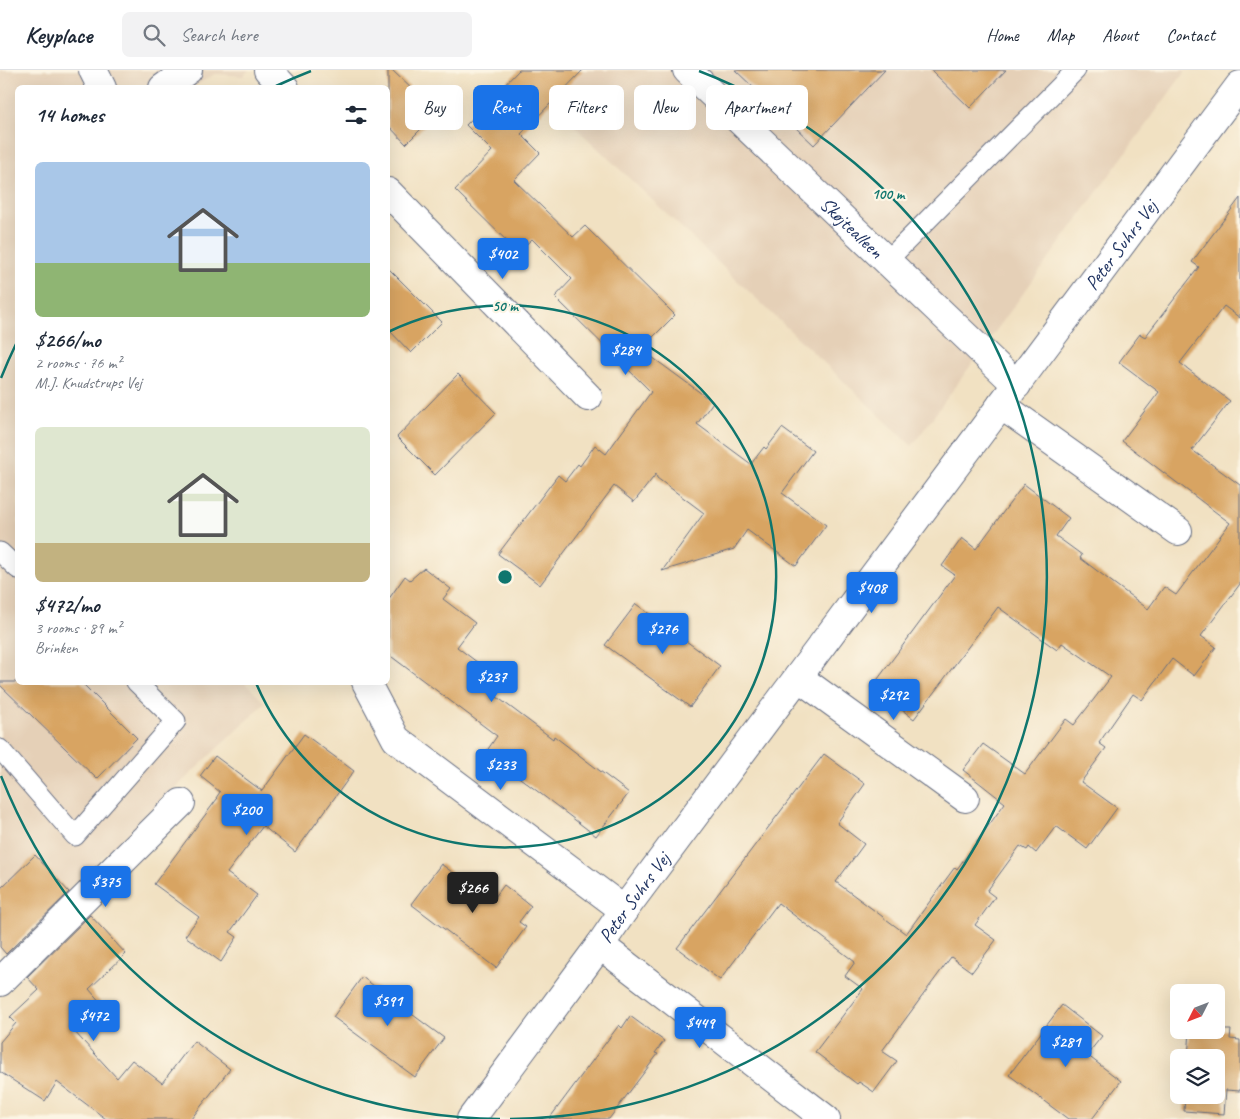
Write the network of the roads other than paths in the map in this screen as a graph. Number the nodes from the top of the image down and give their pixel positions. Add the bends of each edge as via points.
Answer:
1 (93, 70) edge
2 (188, 70) edge
3 (268, 70) edge
4 (687, 70) edge
5 (1076, 70) edge
6 (100, 85) edge
7 (167, 85) edge
8 (282, 85) edge
9 (1240, 85) edge
10 (390, 194) edge
11 (886, 262) junction
12 (1009, 395) junction
13 (588, 397) dead end
14 (1178, 531) dead end
15 (0, 552) edge
16 (15, 566) edge
17 (798, 677) junction
18 (139, 685) edge
19 (368, 685) edge
20 (0, 749) edge
21 (966, 798) dead end
22 (182, 803) dead end
23 (624, 910) junction
24 (600, 945) junction
25 (0, 982) edge
26 (471, 1119) edge
27 (826, 1119) edge

1 - 6 street
2 - 7 street
3 - 8 street
4 - 11 street, Skøjtealleen
5 - 11 lane
9 - 12 street, Peter Suhrs Vej
10 - 13 street
11 - 12 street, Skøjtealleen
12 - 14 street
12 - 17 street, Peter Suhrs Vej
15 - 16 lane
17 - 21 street
17 - 23 street, Peter Suhrs Vej
18 - 20 lane via 176,721 76,836
19 - 23 street via 396,739
22 - 25 street
23 - 24 street, Peter Suhrs Vej
24 - 26 street, Peter Suhrs Vej
24 - 27 street

